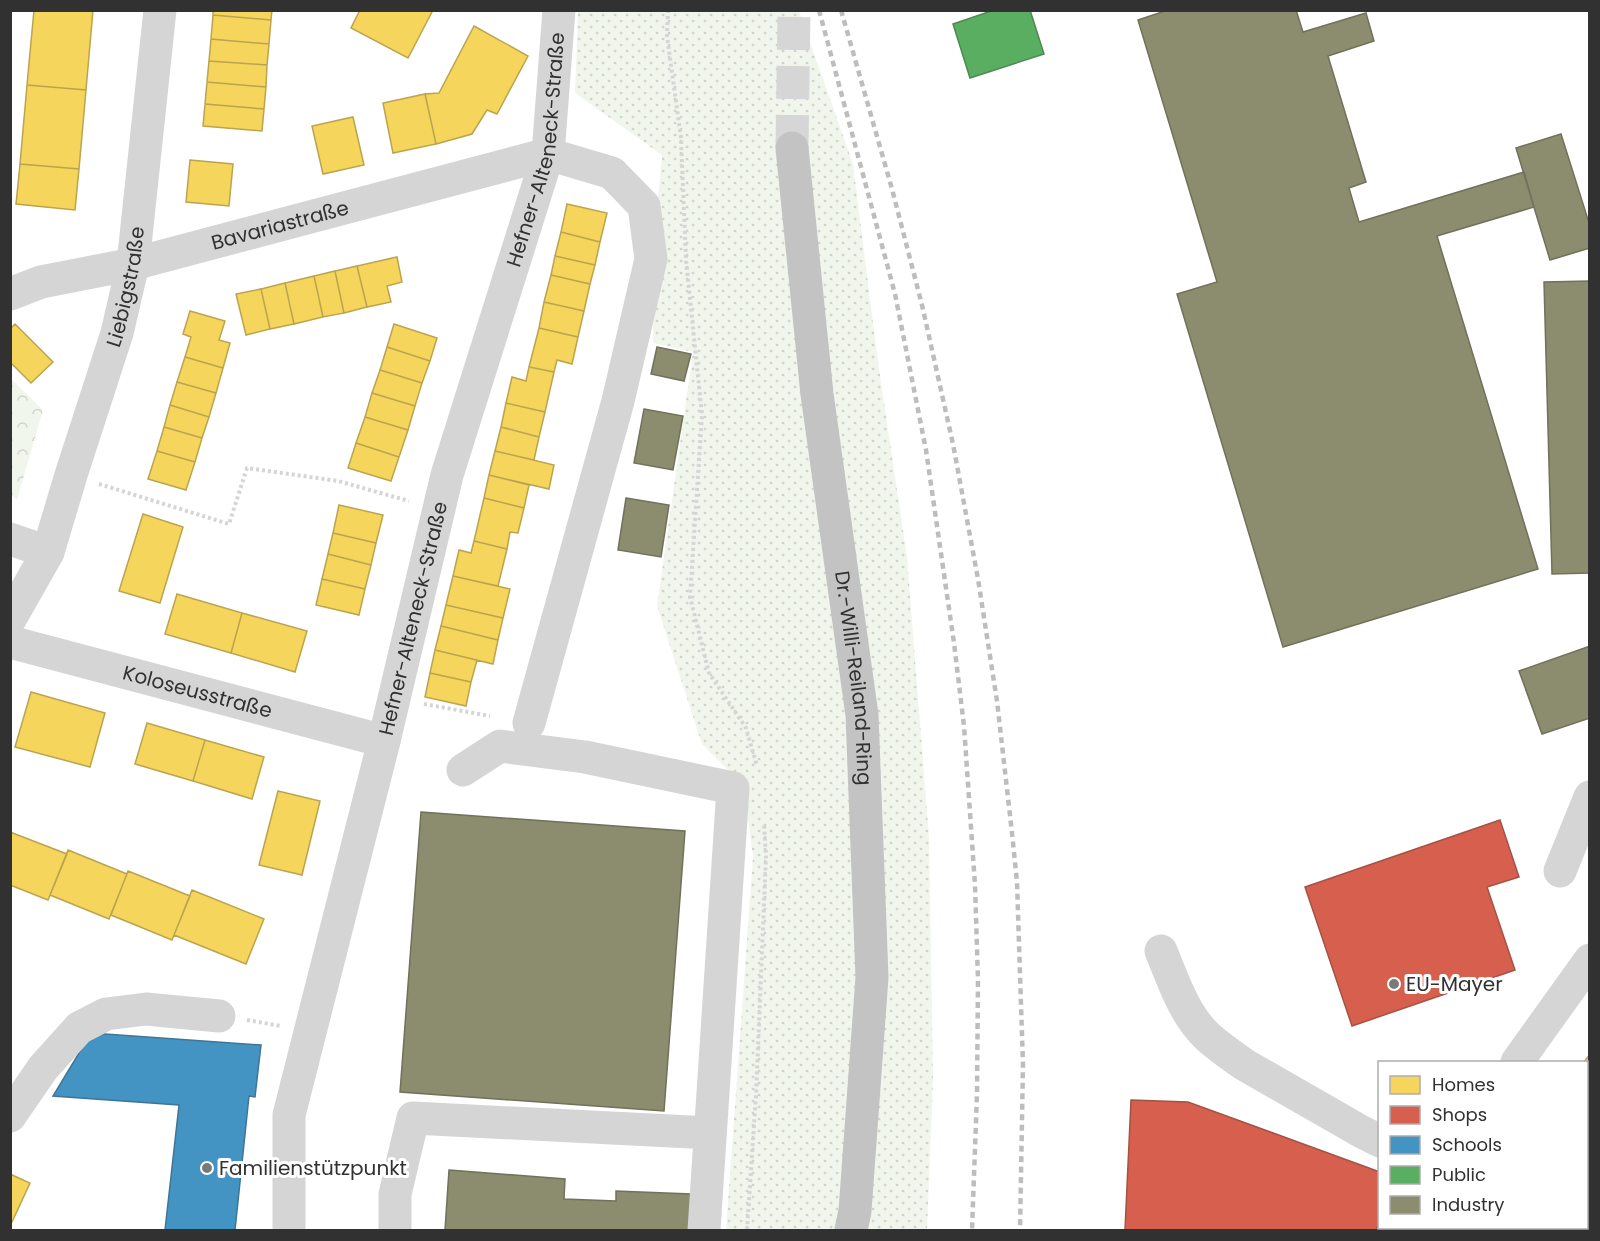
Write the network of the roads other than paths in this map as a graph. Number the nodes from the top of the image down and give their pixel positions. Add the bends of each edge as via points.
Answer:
1 (160, 10) edge
2 (559, 10) edge
3 (792, 148) tunnel mouth
4 (548, 154) junction
5 (134, 264) junction
6 (10, 294) edge
7 (10, 539) edge
8 (48, 552) junction
9 (10, 619) edge
10 (10, 642) edge
11 (529, 723) road end
12 (384, 741) junction
13 (463, 770) dead end
14 (1590, 797) edge
15 (1560, 872) dead end
16 (1161, 951) dead end
17 (1590, 960) edge
18 (219, 1016) road end
19 (1518, 1061) edge
20 (10, 1116) edge
21 (711, 1133) junction
22 (1378, 1140) edge
23 (855, 1224) edge
24 (289, 1230) edge
25 (395, 1230) edge
26 (704, 1230) edge

1 - 5 street, Liebigstraße
2 - 4 street, Hefner-Alteneck-Straße
3 - 23 highway, Dr.-Willi-Reiland-Ring via 817,394 862,715 872,977
4 - 5 street, Bavariastraße
4 - 11 street via 612,173 645,206 651,259 618,401
4 - 12 street, Hefner-Alteneck-Straße via 447,475
5 - 6 street, Bavariastraße via 41,282
5 - 8 street, Liebigstraße via 117,333
7 - 8 street
8 - 9 street, Liebigstraße
10 - 12 street, Koloseusstraße
12 - 24 street, Hefner-Alteneck-Straße via 289,1115
13 - 21 street via 500,746 585,757 733,788
14 - 15 street
16 - 22 street via 1191,1016 1206,1035 1245,1065
17 - 19 street
18 - 20 street via 146,1009 106,1014 79,1028 43,1068
21 - 25 street via 413,1118 395,1194
21 - 26 street

